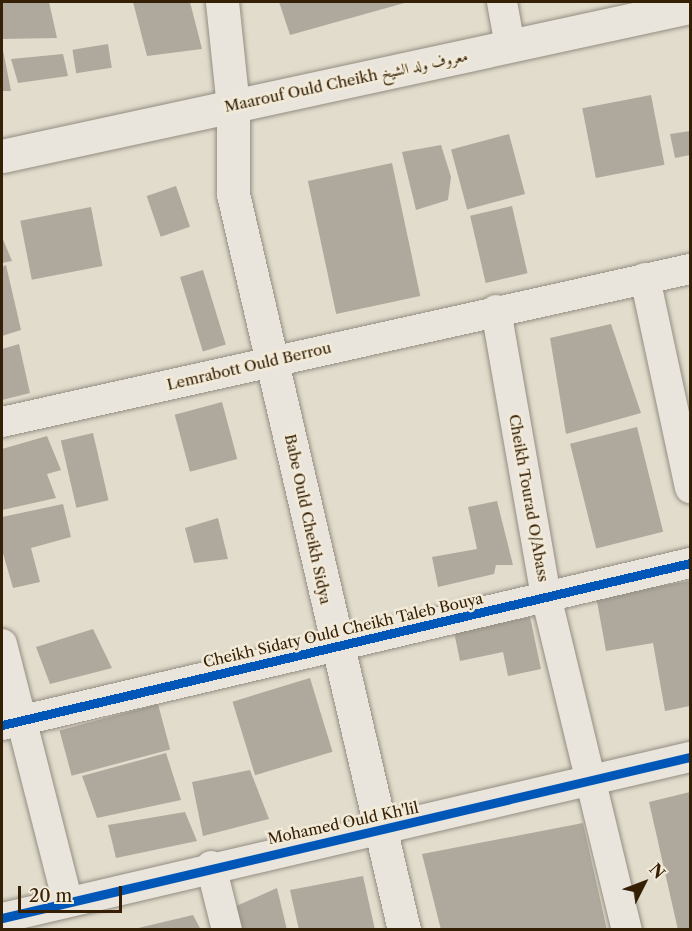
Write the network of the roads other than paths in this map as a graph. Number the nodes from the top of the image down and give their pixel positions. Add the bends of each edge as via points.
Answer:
1 (222, 2) edge
2 (502, 2) edge
3 (690, 7) edge
4 (510, 46) junction
5 (233, 106) junction
6 (2, 156) edge
7 (690, 269) edge
8 (645, 278) junction
9 (496, 310) junction
10 (274, 361) junction
11 (2, 422) edge
12 (690, 488) edge
13 (690, 563) edge
14 (546, 597) junction
15 (2, 644) edge
16 (334, 647) junction
17 (12, 723) edge
18 (690, 757) edge
19 (591, 781) junction
20 (381, 831) junction
21 (211, 866) junction
22 (67, 899) junction
23 (14, 920) edge
24 (227, 930) edge
25 (404, 930) edge
26 (627, 930) edge

1 - 5 main road, Babe Ould Cheikh Sidya
2 - 4 street
3 - 4 main road, Maarouf Ould Cheikh معروف ولد الشيخ
4 - 5 main road, Maarouf Ould Cheikh معروف ولد الشيخ
5 - 6 main road, Maarouf Ould Cheikh معروف ولد الشيخ
5 - 10 main road, Babe Ould Cheikh Sidya via 233,194
7 - 8 street, Lemrabott Ould Berrou
8 - 9 street, Lemrabott Ould Berrou
8 - 12 street
9 - 10 street, Lemrabott Ould Berrou
9 - 14 street, Cheikh Tourad O/Abass
10 - 11 street, Lemrabott Ould Berrou
10 - 16 main road, Babe Ould Cheikh Sidya
13 - 14 street, Cheikh Sidaty Ould Cheikh Taleb Bouya
14 - 16 street, Cheikh Sidaty Ould Cheikh Taleb Bouya
14 - 19 street, Cheikh Tourad O/Abass
15 - 17 street
16 - 17 street, Cheikh Sidaty Ould Cheikh Taleb Bouya
16 - 20 main road, Babe Ould Cheikh Sidya
17 - 22 street
18 - 19 street, Mohamed Ould Kh'lil
19 - 20 street, Mohamed Ould Kh'lil
19 - 26 street, Cheikh Tourad O/Abass
20 - 21 street, Mohamed Ould Kh'lil
20 - 25 main road, Babe Ould Cheikh Sidya
21 - 22 street, Mohamed Ould Kh'lil
21 - 24 street
22 - 23 street, Mohamed Ould Kh'lil

